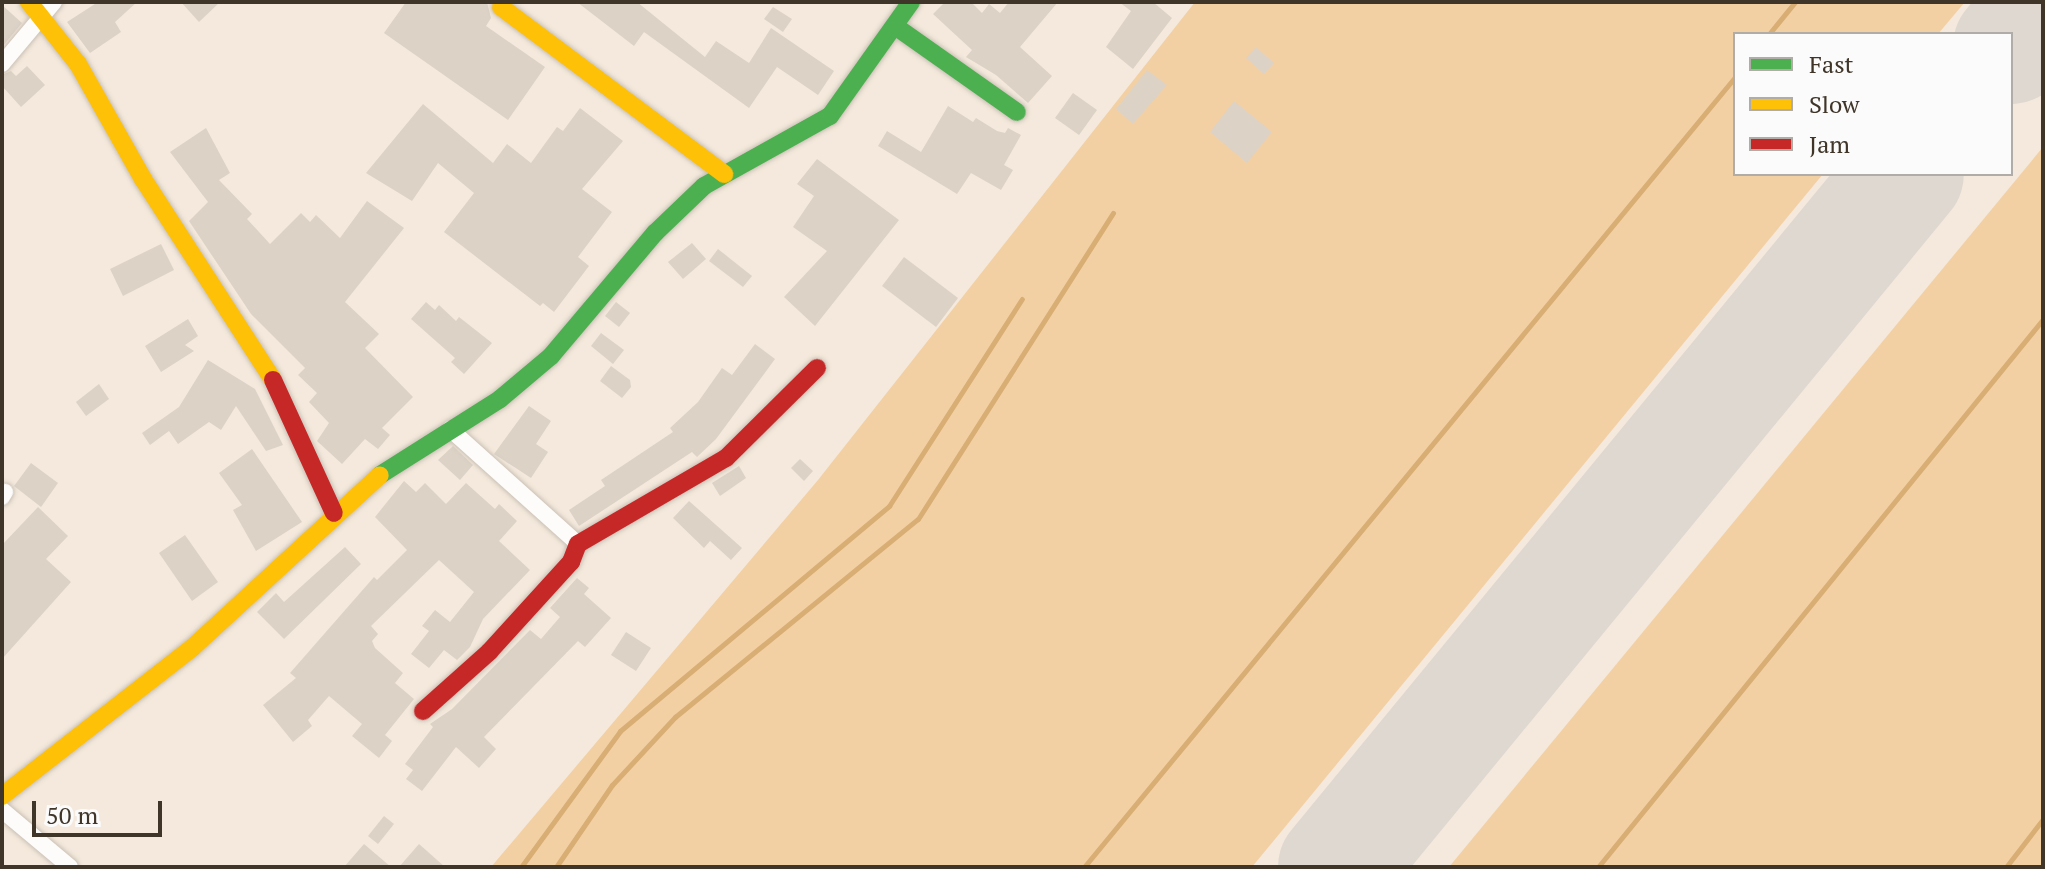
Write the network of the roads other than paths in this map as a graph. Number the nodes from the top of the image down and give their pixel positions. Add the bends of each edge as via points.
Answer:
1 (29, 2) edge
2 (911, 2) edge
3 (501, 7) dead end
4 (48, 9) edge
5 (895, 26) junction
6 (2, 64) edge
7 (1017, 112) dead end
8 (724, 174) junction
9 (817, 368) dead end
10 (450, 429) junction
11 (334, 513) junction
12 (578, 544) junction
13 (423, 711) dead end
14 (2, 796) edge
15 (2, 810) edge
16 (70, 867) edge

1 - 4 street
2 - 5 street
3 - 8 street
4 - 6 street
4 - 11 street via 264,360
5 - 7 street
5 - 8 street via 830,116
8 - 10 street via 655,233 551,356 500,399
9 - 12 street via 726,458
10 - 11 street via 362,486
10 - 12 street
11 - 14 street via 192,648
12 - 13 street via 571,562 489,652
15 - 16 street

